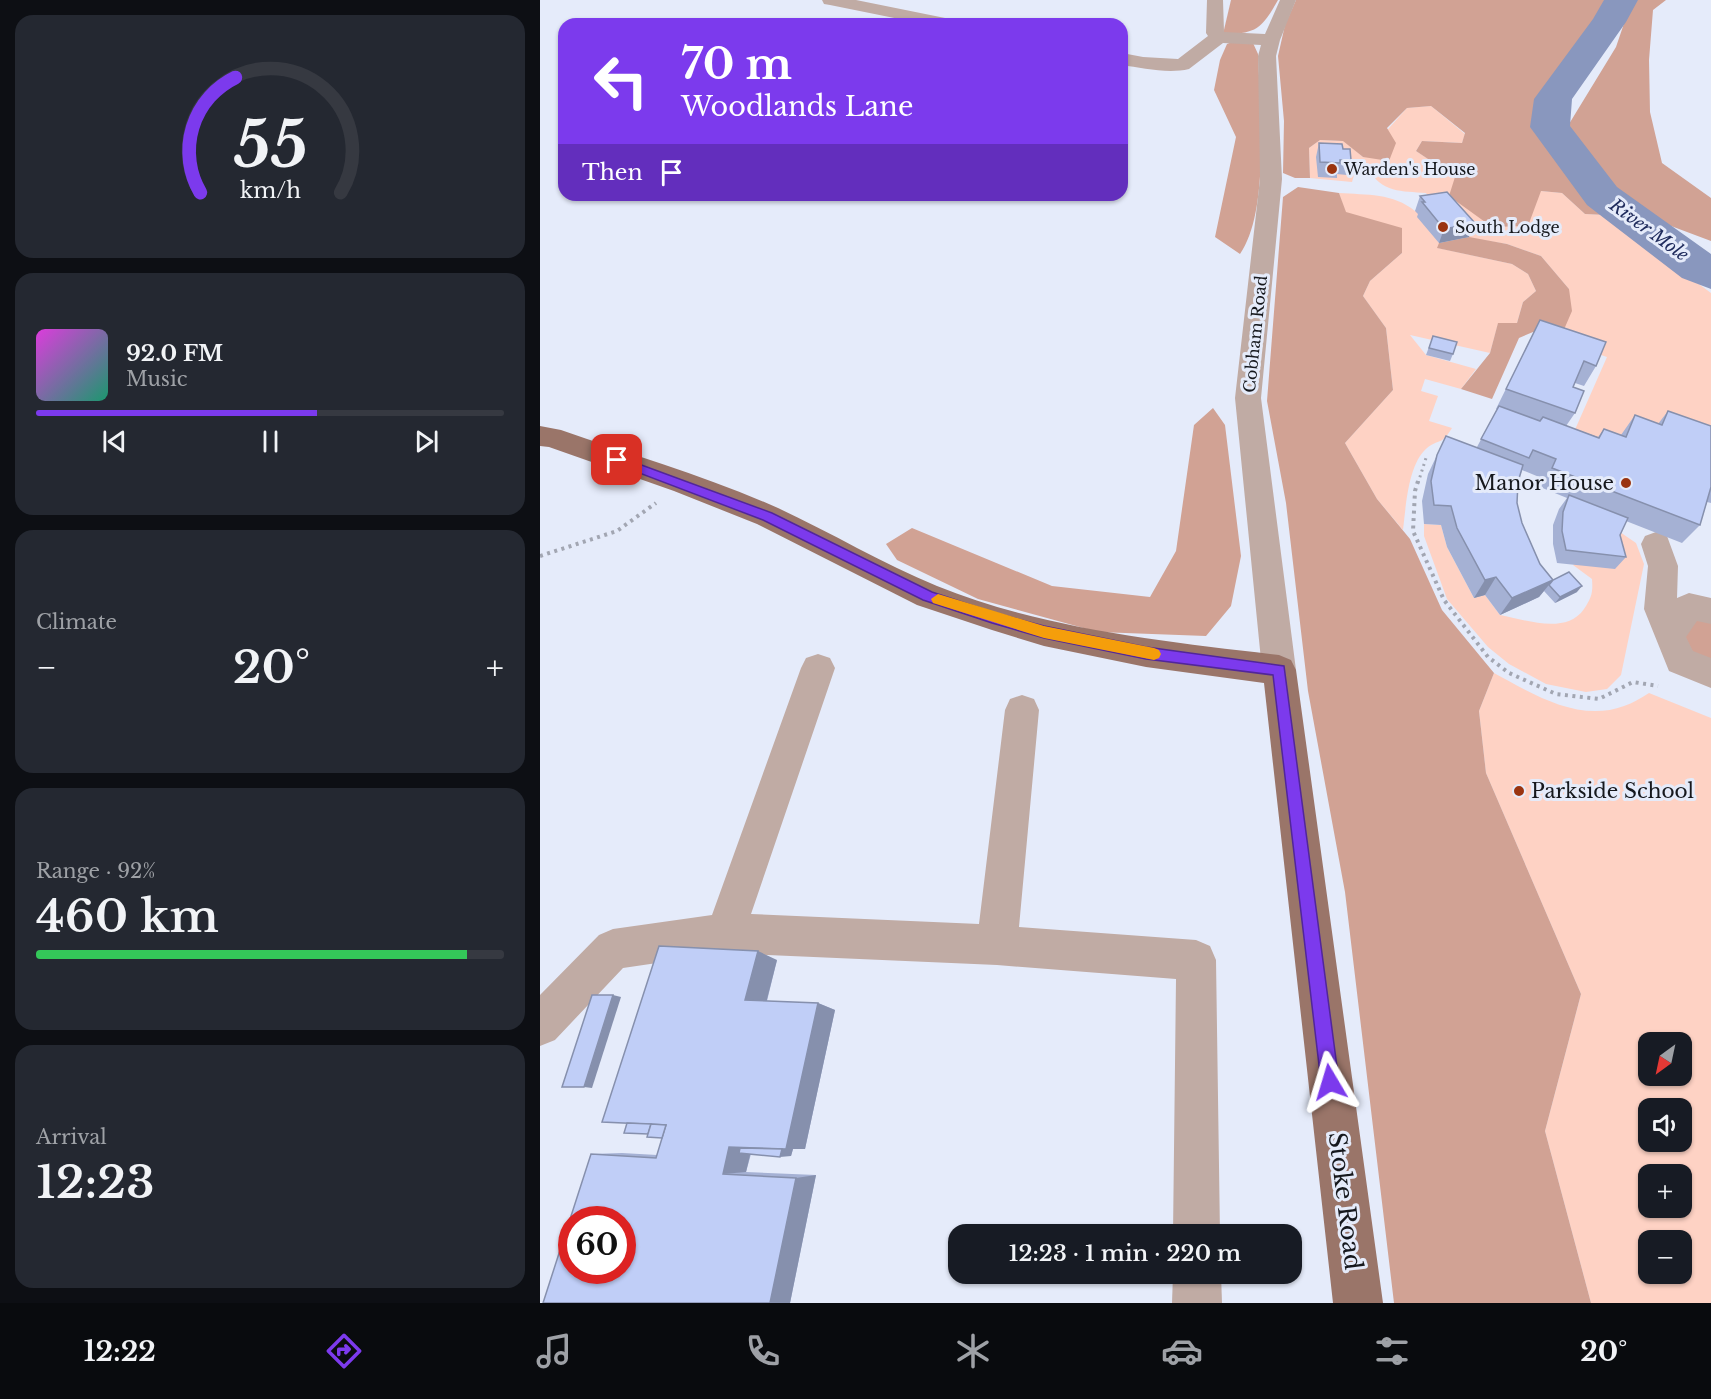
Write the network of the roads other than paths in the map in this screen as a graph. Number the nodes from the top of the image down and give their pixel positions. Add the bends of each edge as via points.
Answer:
1 (830, 0) edge
2 (1215, 0) edge
3 (1288, 0) edge
4 (920, 18) edge
5 (1219, 37) junction
6 (1271, 40) junction
7 (1128, 60) edge
8 (540, 436) edge
9 (1656, 544) dead end
10 (1711, 611) edge
11 (1669, 635) junction
12 (818, 668) dead end
13 (1279, 670) junction
14 (1711, 673) edge
15 (1022, 710) dead end
16 (725, 933) junction
17 (997, 945) junction
18 (540, 1025) edge
19 (1197, 1224) edge
20 (1197, 1284) edge
21 (1197, 1303) edge
22 (1358, 1303) edge

1 - 4 street
2 - 5 street via 1215,33
3 - 6 street, Cobham Road
5 - 6 street
5 - 7 street via 1182,65
6 - 13 street, Cobham Road via 1267,56 1271,179 1248,398
8 - 13 main road via 684,483 767,516 928,596 992,617 1146,653
9 - 11 street via 1663,566 1660,609
10 - 11 street via 1689,606
11 - 14 street via 1681,661
12 - 16 street
13 - 22 main road, Stoke Road
15 - 17 street
16 - 17 street
16 - 18 street via 613,949
17 - 19 street via 1196,960
20 - 21 street

